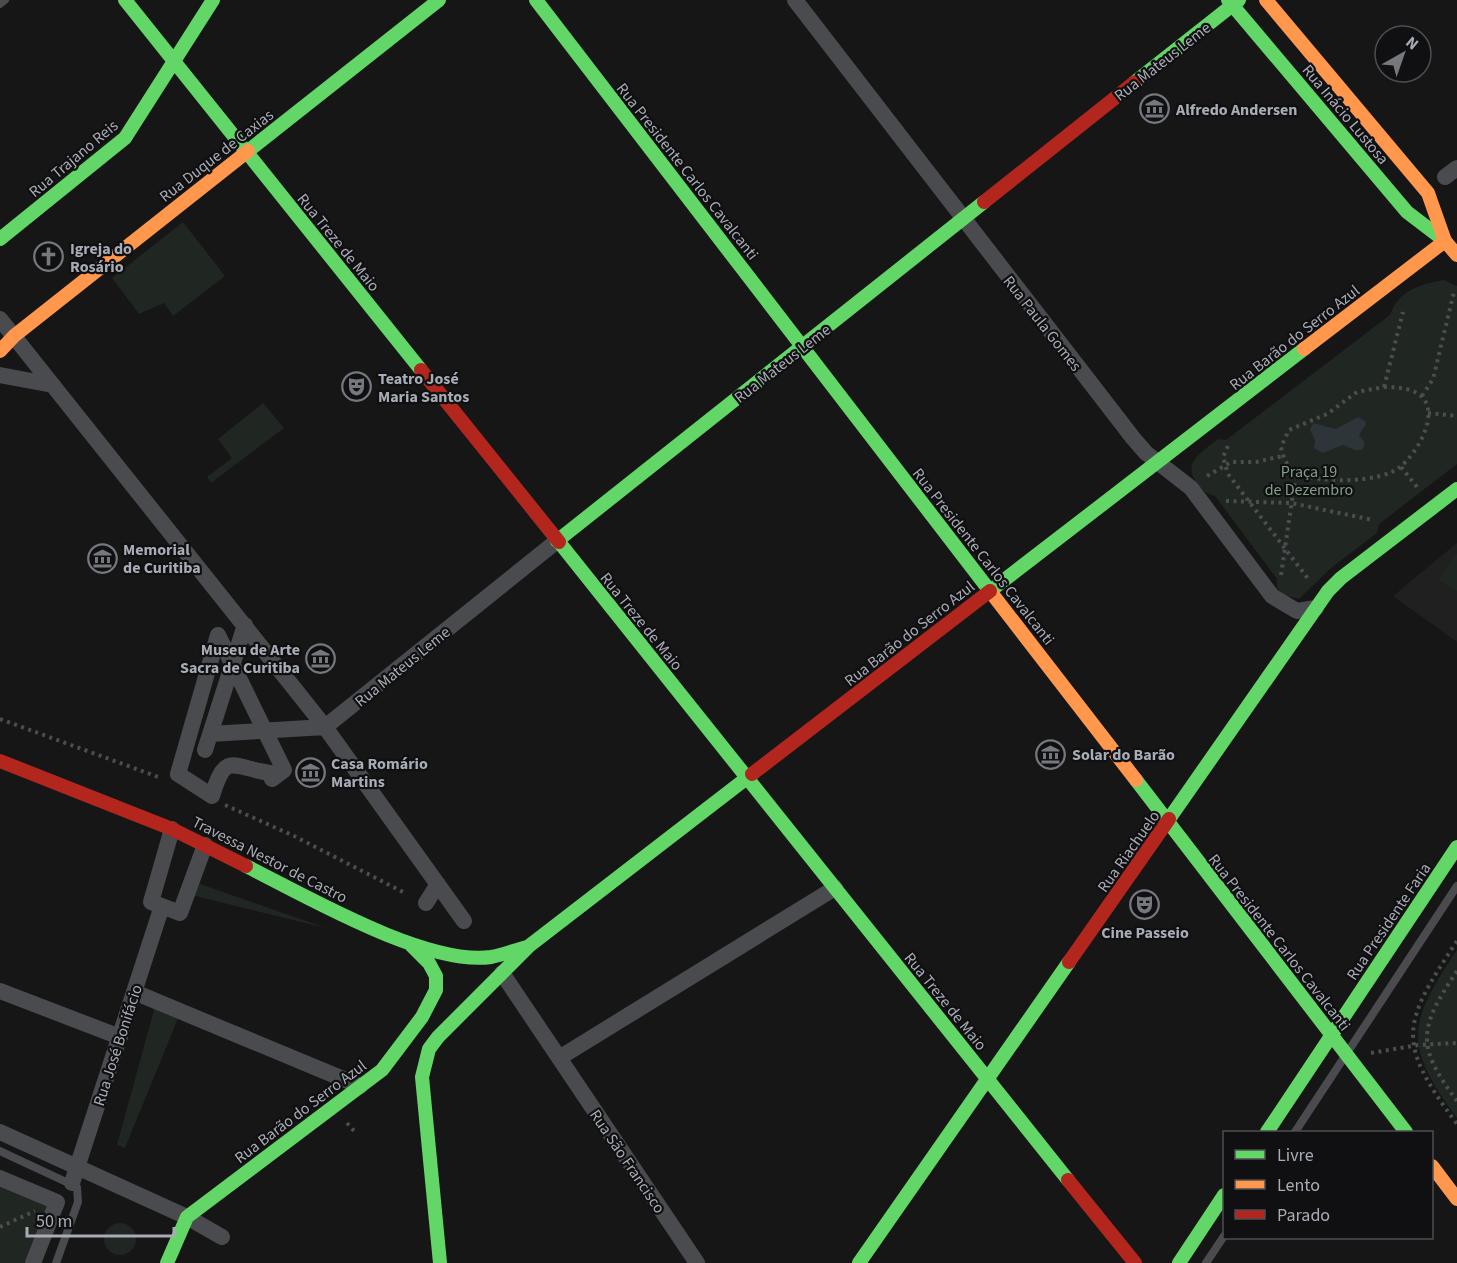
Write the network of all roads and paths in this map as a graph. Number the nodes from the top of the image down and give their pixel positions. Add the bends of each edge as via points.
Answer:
1 (5, 0) edge
2 (124, 0) edge
3 (213, 0) edge
4 (440, 0) edge
5 (536, 0) edge
6 (795, 0) edge
7 (1266, 0) edge
8 (1233, 2) edge
9 (0, 4) edge
10 (174, 62) junction
11 (1337, 84) junction
12 (1315, 102) junction
13 (246, 153) junction
14 (962, 219) junction
15 (1457, 232) edge
16 (0, 239) edge
17 (1445, 241) junction
18 (1457, 255) edge
19 (1454, 292) dead end
20 (1403, 312) dead end
21 (0, 319) edge
22 (14, 336) junction
23 (802, 347) junction
24 (0, 351) edge
25 (0, 375) edge
26 (53, 385) junction
27 (1384, 387) junction
28 (1422, 396) junction
29 (1428, 413) junction
30 (1457, 416) edge
31 (1228, 446) dead end
32 (1283, 456) junction
33 (1158, 462) junction
34 (1223, 465) junction
35 (1401, 467) junction
36 (1296, 473) junction
37 (1207, 476) dead end
38 (1417, 487) dead end
39 (1457, 489) edge
40 (1226, 501) dead end
41 (1248, 501) junction
42 (1291, 503) junction
43 (1373, 520) dead end
44 (557, 541) junction
45 (1285, 548) junction
46 (1281, 575) dead end
47 (1310, 581) dead end
48 (990, 591) junction
49 (1316, 608) junction
50 (245, 626) junction
51 (0, 719) edge
52 (325, 727) junction
53 (0, 761) edge
54 (182, 777) junction
55 (747, 778) junction
56 (218, 802) dead end
57 (1168, 823) junction
58 (172, 829) junction
59 (205, 845) junction
60 (1457, 847) edge
61 (438, 884) junction
62 (1457, 886) edge
63 (835, 888) junction
64 (405, 893) dead end
65 (426, 903) dead end
66 (162, 906) junction
67 (464, 921) dead end
68 (1457, 941) edge
69 (411, 945) junction
70 (529, 946) junction
71 (1457, 971) edge
72 (502, 973) junction
73 (0, 991) edge
74 (134, 992) junction
75 (1331, 1036) junction
76 (120, 1037) junction
77 (1457, 1043) edge
78 (1427, 1045) junction
79 (1413, 1046) junction
80 (1347, 1057) junction
81 (559, 1058) junction
82 (382, 1070) junction
83 (422, 1077) junction
84 (988, 1079) junction
85 (360, 1086) junction
86 (1457, 1101) edge
87 (1457, 1124) edge
88 (1268, 1131) edge
89 (1297, 1131) edge
90 (1405, 1131) edge
91 (0, 1132) edge
92 (0, 1150) edge
93 (78, 1167) junction
94 (1433, 1169) edge
95 (0, 1178) edge
96 (72, 1184) junction
97 (1223, 1197) edge
98 (1457, 1199) edge
99 (187, 1217) junction
100 (222, 1237) dead end
101 (1223, 1238) edge
102 (33, 1263) edge
103 (56, 1263) edge
104 (167, 1263) edge
105 (440, 1263) edge
106 (697, 1263) edge
107 (858, 1263) edge
108 (1135, 1263) edge
109 (1179, 1263) edge
110 (1206, 1263) edge

1 - 9 lane
2 - 10 main road, Rua Treze de Maio
3 - 10 main road, Rua Trajano Reis
4 - 13 main road, Rua Duque de Caxias
5 - 23 main road, Rua Presidente Carlos Cavalcanti
6 - 14 street, Rua Paula Gomes
7 - 11 main road, Rua Inácio Lustosa
8 - 12 main road, Rua Inácio Lustosa
8 - 14 main road, Rua Mateus Leme
10 - 13 main road, Rua Treze de Maio
10 - 16 main road, Rua Trajano Reis via 117,147
11 - 12 main road
11 - 17 main road, Rua Inácio Lustosa via 1428,193
12 - 17 main road, Rua Inácio Lustosa via 1407,212
13 - 22 main road, Rua Duque de Caxias
13 - 44 main road, Rua Treze de Maio
14 - 23 main road, Rua Mateus Leme
14 - 33 street, Rua Paula Gomes via 1133,438
15 - 17 main road, Rua Barão do Serro Azul
17 - 18 main road, Rua Inácio Lustosa
17 - 33 main road, Rua Barão do Serro Azul
19 - 28 path via 1433,379
20 - 27 path
21 - 22 street
22 - 24 main road, Rua Duque de Caxias
22 - 26 street
23 - 44 main road, Rua Mateus Leme
23 - 48 main road, Rua Presidente Carlos Cavalcanti
25 - 26 street
26 - 50 street
27 - 28 path
27 - 32 path via 1357,392 1327,414 1289,430 1282,440
28 - 29 path
29 - 30 path
29 - 35 path via 1417,447
31 - 34 path
32 - 34 path
32 - 36 path
33 - 48 main road, Rua Barão do Serro Azul
33 - 49 street, Rua Paula Gomes via 1191,488 1272,596 1297,611
34 - 37 path
34 - 41 path
35 - 36 path via 1381,477 1363,479
35 - 38 path
36 - 42 path
39 - 49 main road, Rua Riachuelo via 1341,578
40 - 41 path
41 - 42 path
41 - 45 path
42 - 43 path
42 - 45 path
44 - 52 street, Rua Mateus Leme
44 - 55 main road, Rua Treze de Maio
45 - 46 path
45 - 47 path
48 - 55 main road, Rua Barão do Serro Azul
48 - 57 main road, Rua Presidente Carlos Cavalcanti
49 - 57 main road, Rua Riachuelo
50 - 52 street
50 - 52 street via 208,742
51 - 54 path via 179,785
52 - 61 street
53 - 58 main road, Travessa Nestor de Castro
54 - 54 street via 212,796 219,771 225,767 270,773 272,779 284,770 218,635 178,774
55 - 63 main road, Rua Treze de Maio
55 - 70 main road, Rua Barão do Serro Azul
56 - 64 path
57 - 75 main road, Rua Presidente Carlos Cavalcanti
57 - 84 main road, Rua Riachuelo
58 - 59 main road, Travessa Nestor de Castro
58 - 66 street via 151,902
59 - 66 street via 180,913
59 - 69 main road, Travessa Nestor de Castro
60 - 75 main road, Rua Presidente Faria
61 - 65 street
61 - 67 street
62 - 80 lane
63 - 81 street
63 - 84 main road, Rua Treze de Maio
66 - 74 street, Rua José Bonifácio
68 - 79 path via 1417,1006
69 - 70 main road, Travessa Nestor de Castro via 490,957
69 - 82 main road, Rua Barão do Serro Azul via 429,963 436,976 436,990 422,1017
70 - 72 main road, Rua Barão do Serro Azul
71 - 78 path via 1428,1018
72 - 81 street, Rua São Francisco
72 - 83 main road, Rua Barão do Serro Azul via 429,1049
73 - 76 street
74 - 76 street, Rua José Bonifácio
74 - 85 street
75 - 80 main road, Rua Presidente Carlos Cavalcanti
75 - 88 main road, Rua Presidente Faria
76 - 93 street, Rua José Bonifácio
77 - 78 path
78 - 79 path
78 - 86 path via 1431,1061
79 - 80 path
79 - 87 path via 1432,1091
80 - 89 lane
80 - 90 main road, Rua Presidente Carlos Cavalcanti
81 - 106 street, Rua São Francisco
82 - 83 main road via 405,1070
82 - 85 main road, Rua Barão do Serro Azul
83 - 105 main road
84 - 107 main road, Rua Riachuelo
84 - 108 main road, Rua Treze de Maio
85 - 99 main road, Rua Barão do Serro Azul
91 - 93 street
92 - 96 lane
93 - 96 street, Rua José Bonifácio
93 - 99 street
94 - 98 main road
95 - 102 street via 57,1202
96 - 103 lane via 79,1193 78,1202
97 - 109 main road
99 - 100 street
99 - 104 main road, Rua Barão do Serro Azul
101 - 110 lane

